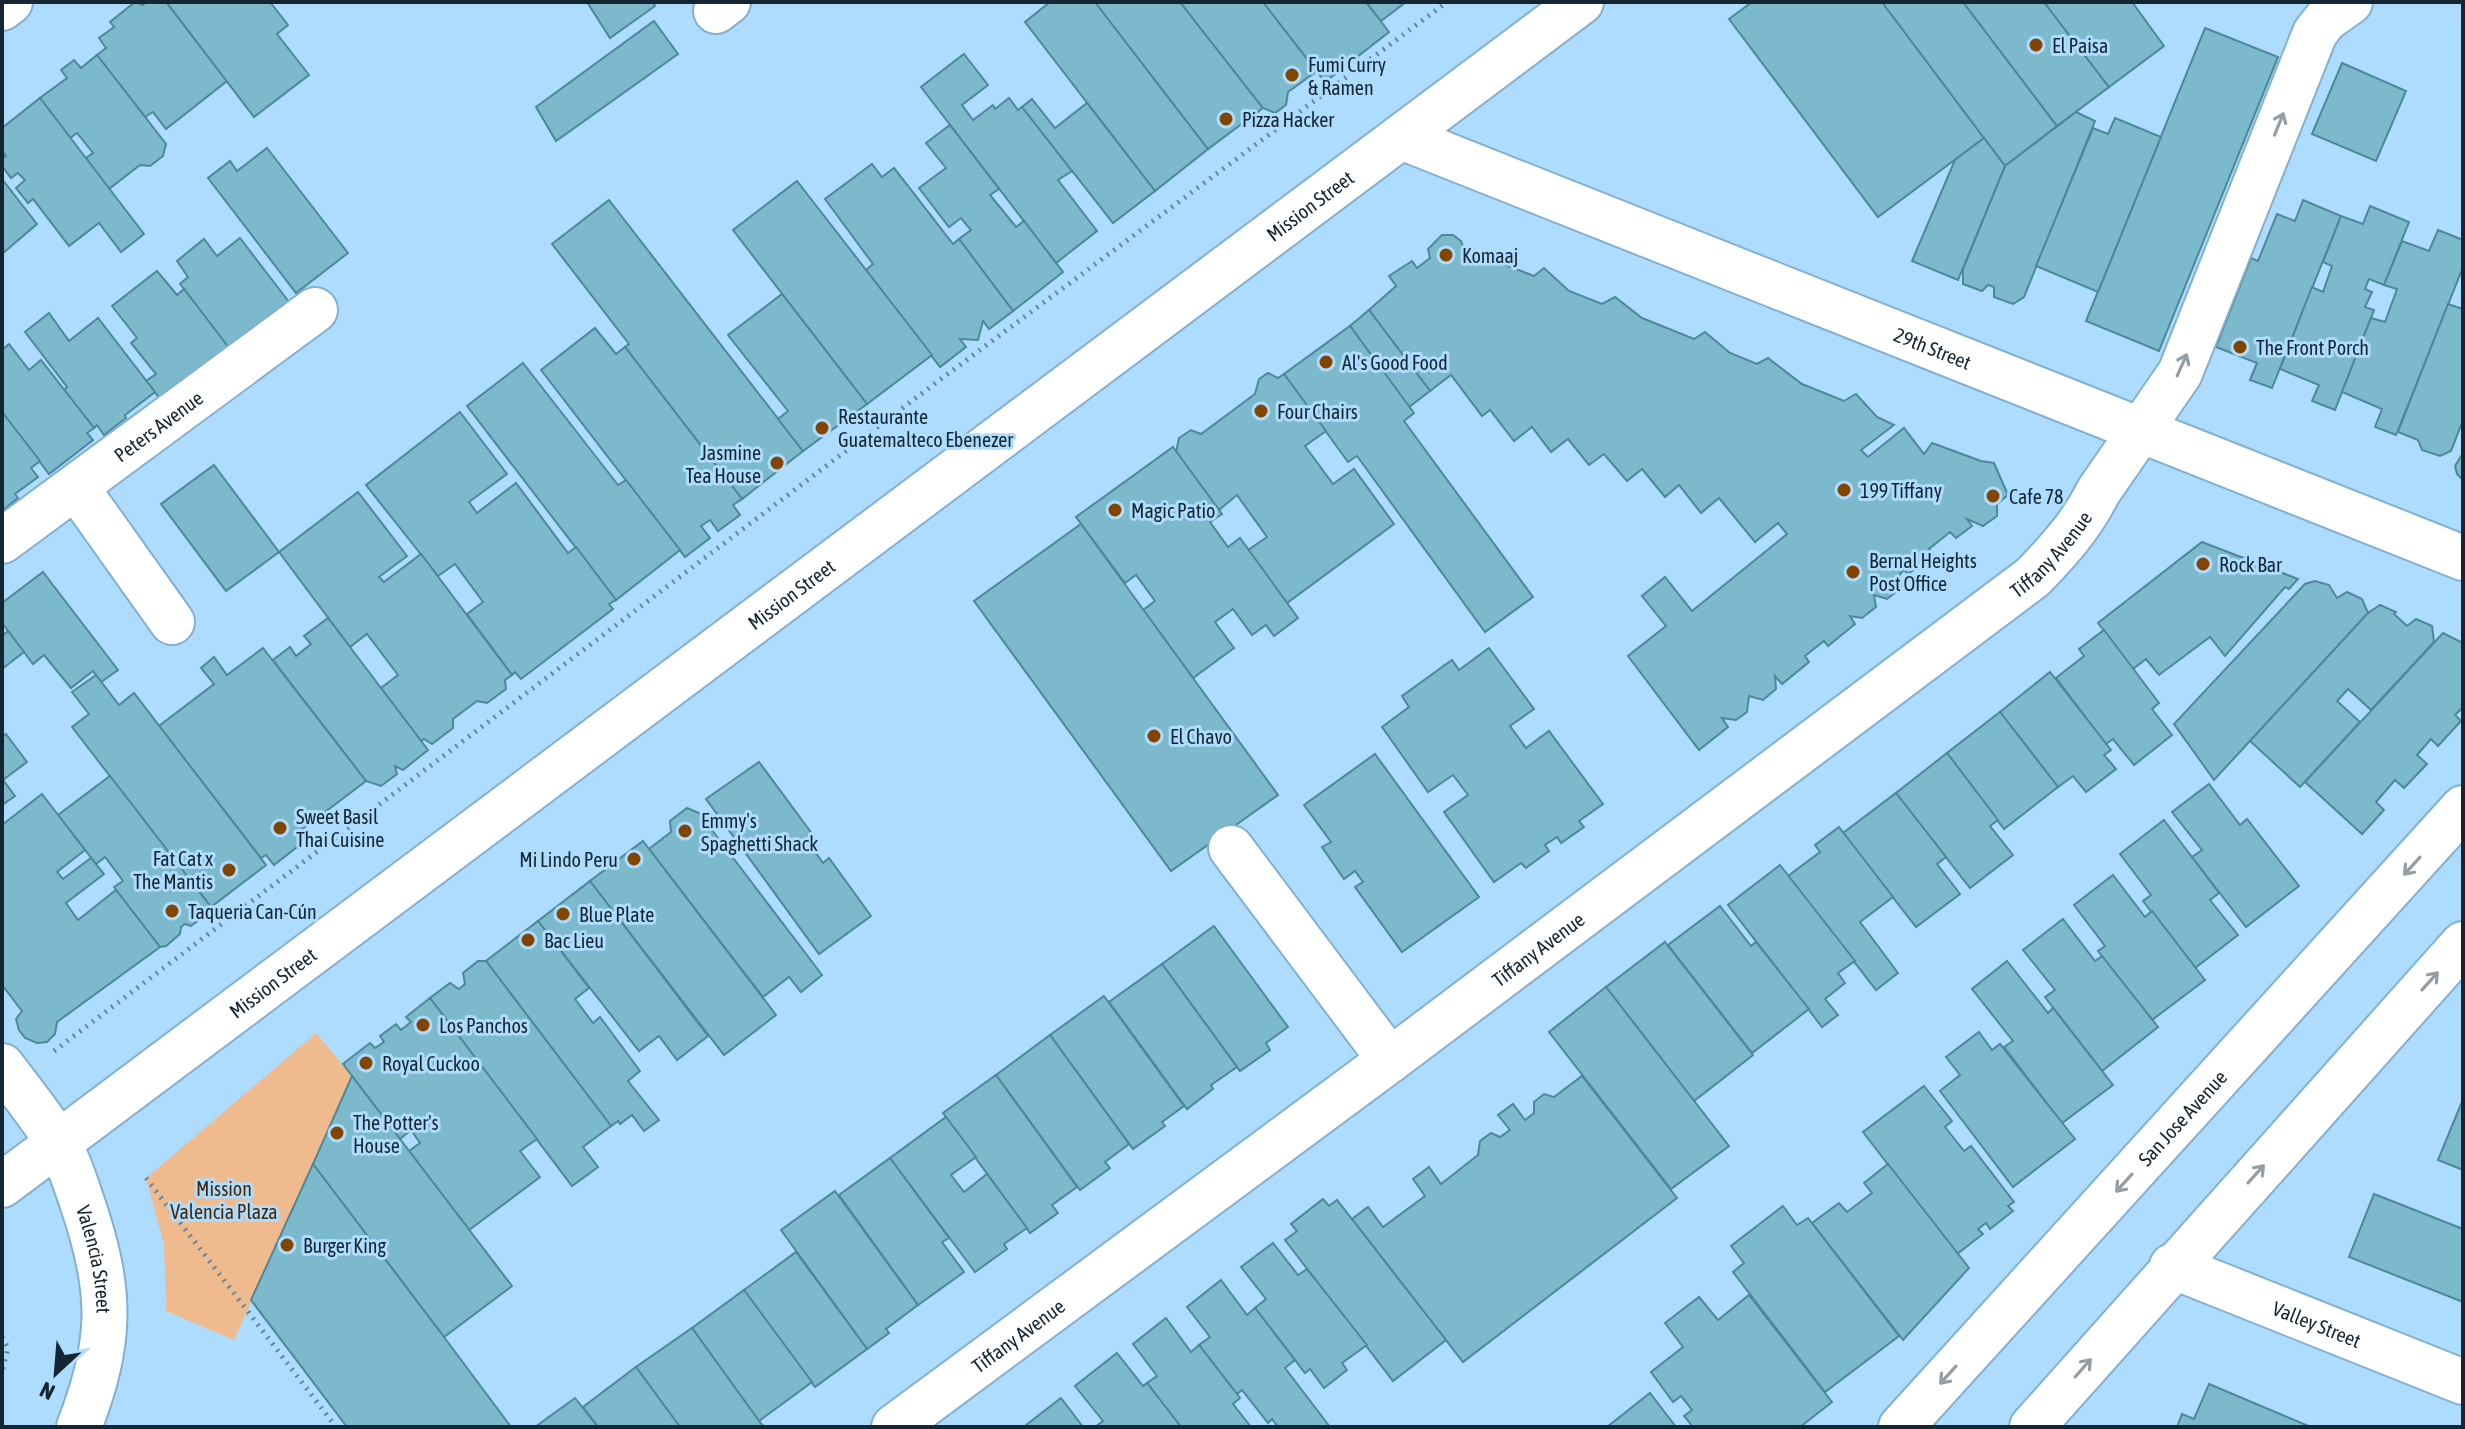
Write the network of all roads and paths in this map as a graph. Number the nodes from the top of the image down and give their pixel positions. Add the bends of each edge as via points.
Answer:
1 (10, 2) edge
2 (1447, 2) edge
3 (1581, 2) edge
4 (2350, 2) edge
5 (2, 8) edge
6 (1401, 137) junction
7 (315, 310) dead end
8 (2141, 431) junction
9 (76, 487) junction
10 (2, 541) edge
11 (2463, 558) edge
12 (172, 622) dead end
13 (2463, 808) edge
14 (1231, 848) dead end
15 (2463, 944) edge
16 (53, 1052) dead end
17 (1390, 1060) junction
18 (2, 1066) edge
19 (58, 1142) junction
20 (146, 1178) dead end
21 (2, 1185) edge
22 (2172, 1266) junction
23 (2, 1337) edge
24 (2, 1372) edge
25 (2463, 1382) edge
26 (79, 1427) edge
27 (336, 1427) edge
28 (894, 1427) edge
29 (1901, 1427) edge
30 (2032, 1427) edge

1 - 5 street
2 - 16 path
3 - 6 street, Mission Street
8 -> 4 street, Tiffany Avenue via 2180,373 2315,33
6 - 8 street, 29th Street
6 - 19 street, Mission Street
7 - 9 street, Peters Avenue
8 - 11 street, 29th Street
8 - 17 street, Tiffany Avenue via 2088,512 2033,577
9 - 10 street, Peters Avenue
9 - 12 street
13 -> 29 street, San Jose Avenue
14 - 17 street
22 -> 15 street
17 - 28 street, Tiffany Avenue
18 - 19 street, Valencia Street
19 - 21 street, Mission Street
19 - 26 street, Valencia Street via 97,1251 106,1323 100,1369
20 - 27 path
22 - 25 street, Valley Street
30 -> 22 street
23 - 24 path via 8,1348

